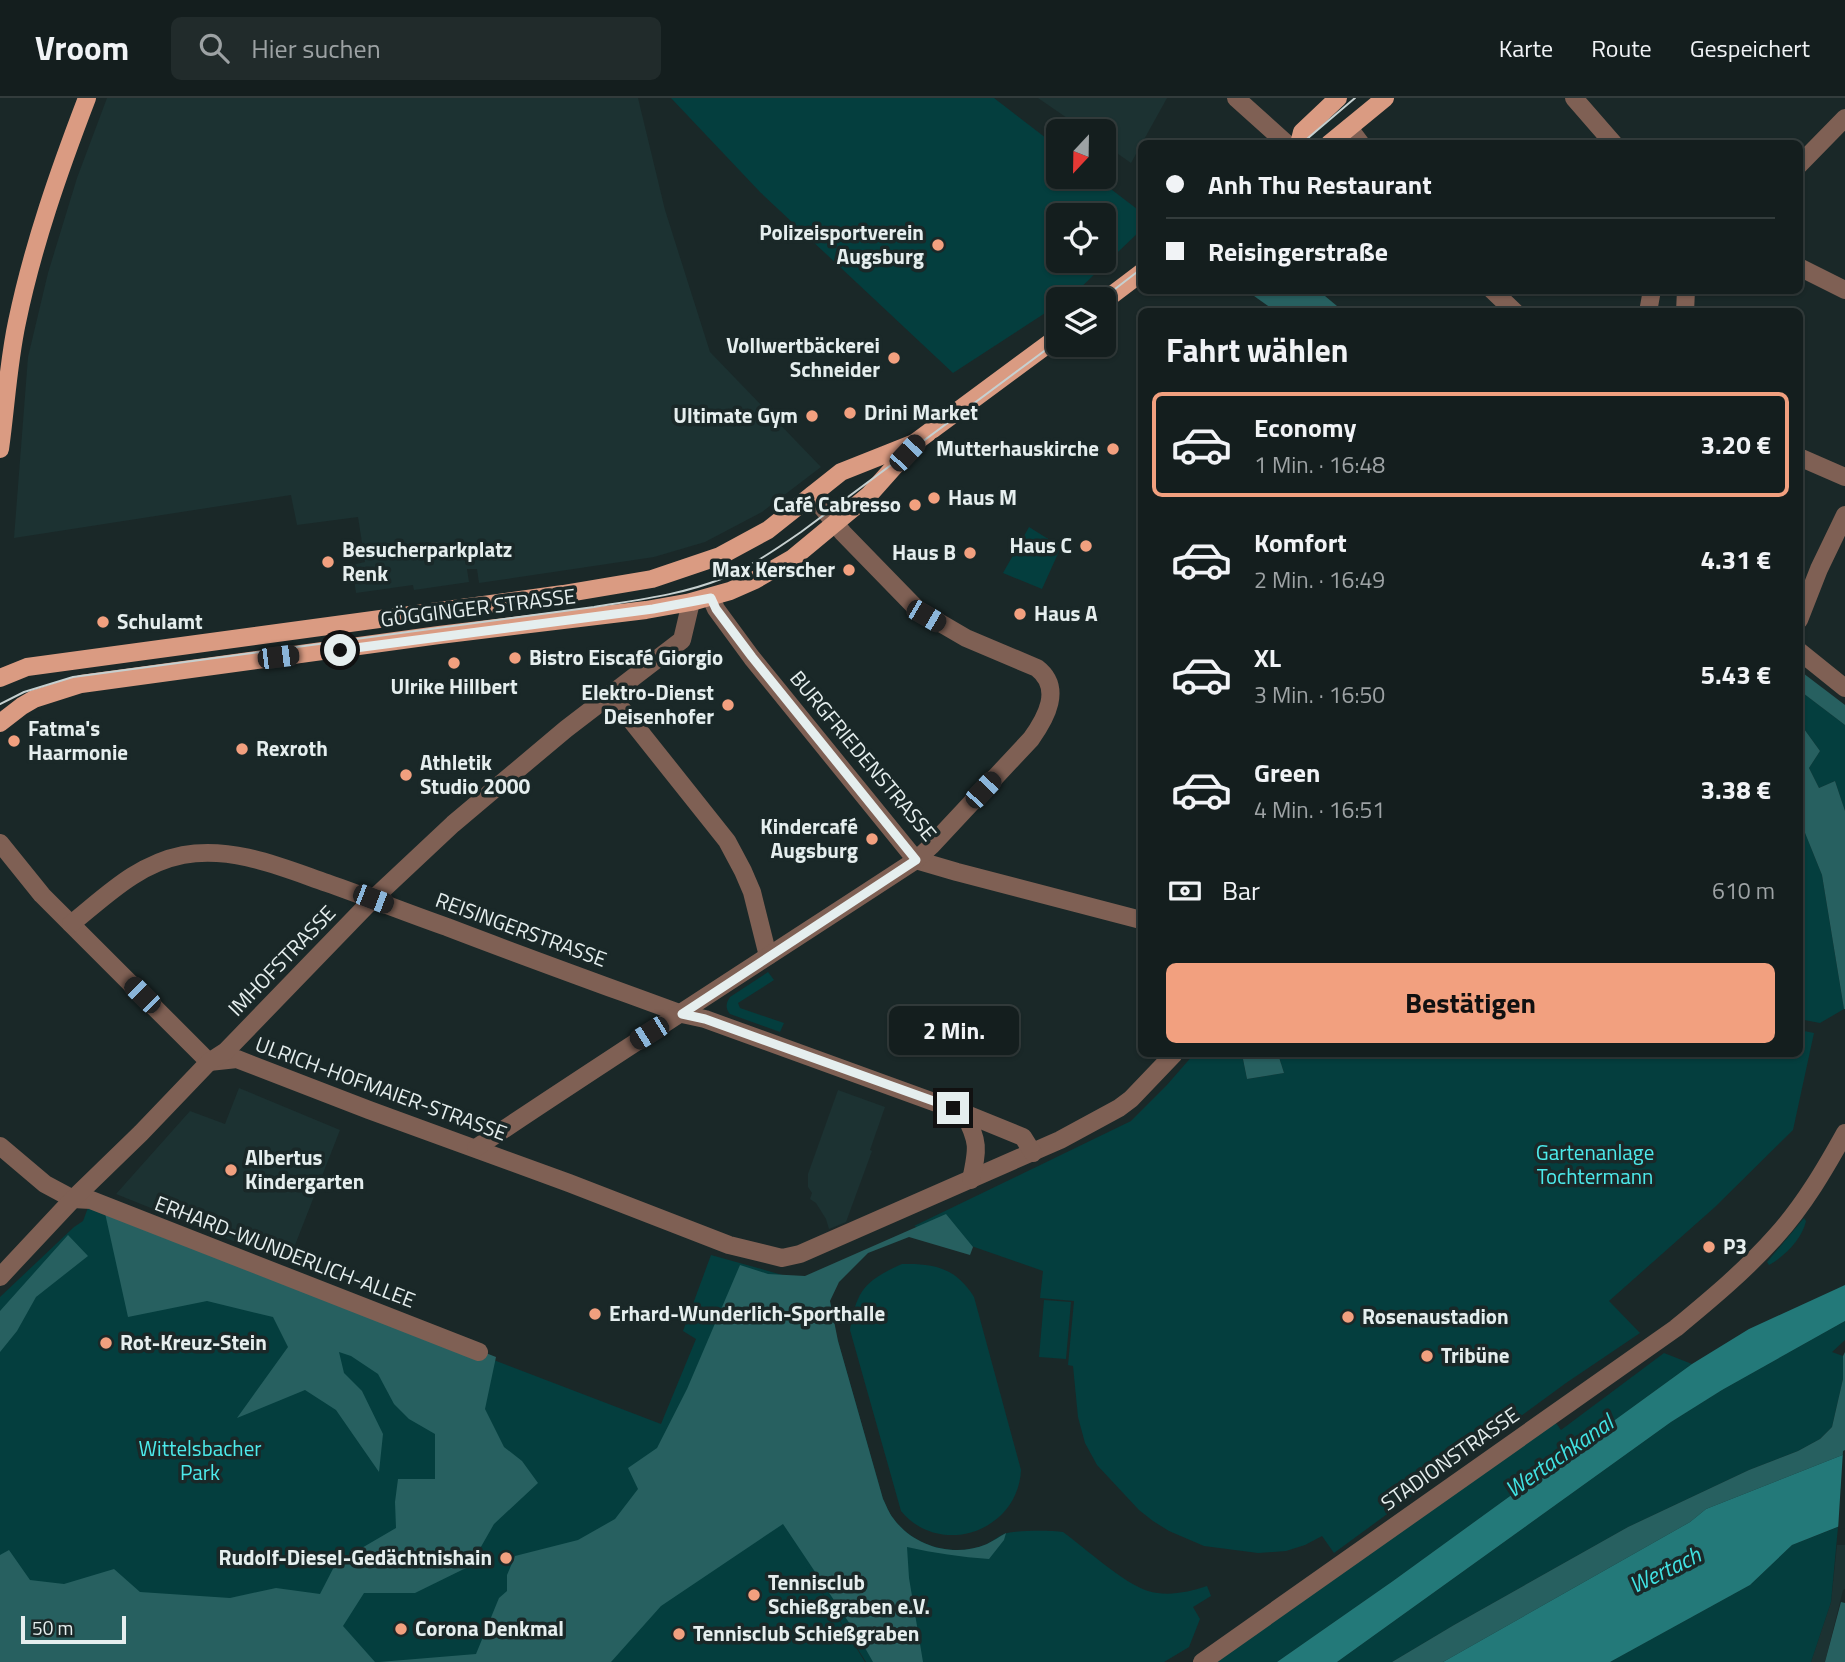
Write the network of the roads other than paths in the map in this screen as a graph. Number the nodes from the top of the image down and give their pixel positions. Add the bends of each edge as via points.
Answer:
1 (87, 98) edge
2 (1236, 98) edge
3 (1338, 98) edge
4 (1385, 98) edge
5 (1574, 98) edge
6 (1845, 118) edge
7 (1349, 128) junction
8 (1283, 140) edge
9 (1300, 140) edge
10 (1334, 140) edge
11 (1358, 140) edge
12 (1611, 140) edge
13 (1803, 161) edge
14 (1803, 269) edge
15 (1138, 275) edge
16 (1845, 290) edge
17 (1116, 292) edge
18 (1496, 294) edge
19 (1511, 308) edge
20 (1046, 346) edge
21 (918, 442) junction
22 (0, 449) edge
23 (1803, 459) edge
24 (1845, 477) edge
25 (812, 495) junction
26 (1845, 515) edge
27 (835, 523) junction
28 (711, 598) junction
29 (691, 602) junction
30 (1803, 610) edge
31 (1803, 654) edge
32 (0, 677) edge
33 (1845, 688) edge
34 (610, 694) junction
35 (0, 723) edge
36 (0, 843) edge
37 (916, 860) junction
38 (373, 899) junction
39 (1138, 919) edge
40 (71, 924) junction
41 (768, 956) junction
42 (682, 1014) junction
43 (1171, 1057) edge
44 (209, 1062) junction
45 (964, 1112) junction
46 (1845, 1133) edge
47 (0, 1146) edge
48 (476, 1148) junction
49 (1033, 1153) junction
50 (971, 1180) junction
51 (73, 1199) junction
52 (0, 1277) edge
53 (479, 1352) dead end
54 (1202, 1662) edge

1 - 22 main road via 32,259 12,349
2 - 8 street
3 - 9 main road via 1302,132
4 - 7 main road
5 - 12 street
6 - 13 street
7 - 10 main road
7 - 11 street
14 - 16 street
15 - 17 main road
18 - 19 street
20 - 21 main road, GÖGGINGER STRASSE
21 - 25 main road, GÖGGINGER STRASSE via 841,472
21 - 27 main road, GÖGGINGER STRASSE via 869,495
23 - 24 street
25 - 27 street
25 - 32 main road, GÖGGINGER STRASSE via 768,530 720,556 652,579 27,667
26 - 30 street
27 - 28 main road, GÖGGINGER STRASSE via 793,558
27 - 37 street via 918,610 959,634 1037,668 1050,683 1048,708 1031,739
28 - 29 main road, GÖGGINGER STRASSE
28 - 37 street, BURGFRIEDENSTRASSE via 752,657
29 - 34 street, IMHOFSTRASSE via 682,640
29 - 35 main road, GÖGGINGER STRASSE via 81,684 34,699
31 - 33 street
34 - 38 street, IMHOFSTRASSE via 453,824
34 - 41 street via 727,841 752,892
36 - 40 street
37 - 39 street, BURGFRIEDENSTRASSE
37 - 41 street
38 - 40 street, REISINGERSTRASSE via 250,858 184,855 144,868
38 - 42 street, REISINGERSTRASSE
38 - 44 street, IMHOFSTRASSE via 226,1051
40 - 44 street
41 - 42 street
42 - 45 street, REISINGERSTRASSE
42 - 48 street
43 - 49 street via 1119,1108
44 - 48 street, ULRICH-HOFMAIER-STRASSE via 237,1059
44 - 51 street, IMHOFSTRASSE
45 - 49 street, REISINGERSTRASSE via 1023,1137
45 - 50 street via 976,1141
46 - 54 street, STADIONSTRASSE via 1778,1235 1676,1328
47 - 51 street, ERHARD-WUNDERLICH-ALLEE via 45,1184
48 - 50 street, ULRICH-HOFMAIER-STRASSE via 729,1245 782,1258
49 - 50 street
51 - 52 street, IMHOFSTRASSE
51 - 53 street, ERHARD-WUNDERLICH-ALLEE via 91,1200

